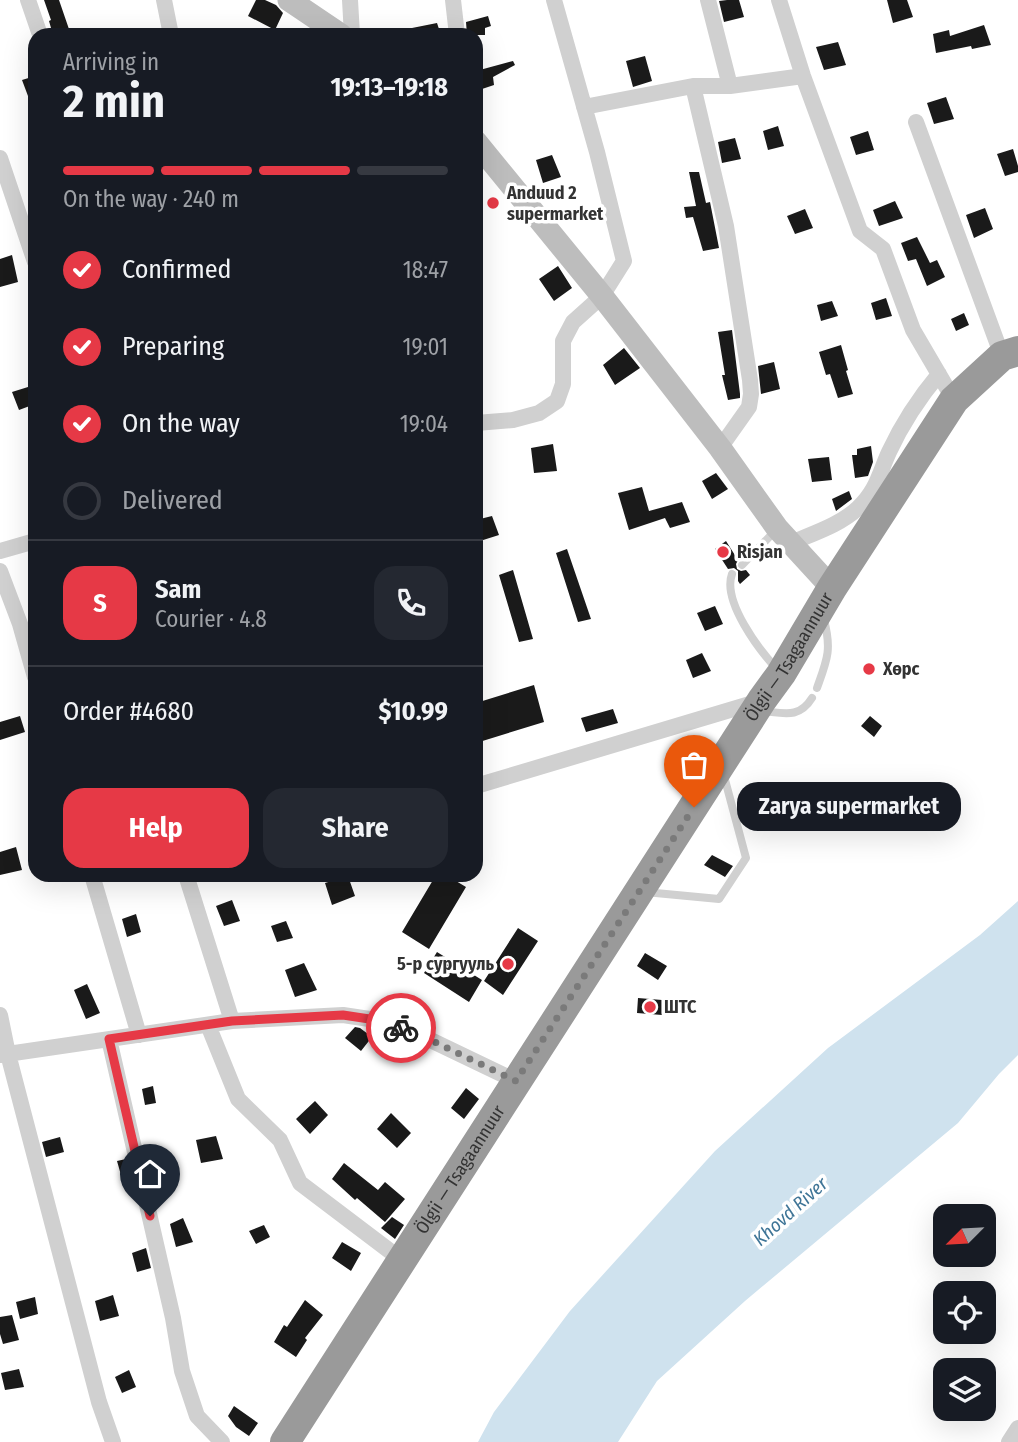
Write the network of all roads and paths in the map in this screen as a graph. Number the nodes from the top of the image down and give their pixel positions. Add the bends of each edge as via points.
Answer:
1 (29, 0) edge
2 (164, 0) edge
3 (289, 0) edge
4 (350, 0) edge
5 (453, 0) edge
6 (554, 0) edge
7 (708, 0) edge
8 (779, 0) edge
9 (38, 28) edge
10 (170, 28) edge
11 (331, 28) edge
12 (352, 28) edge
13 (456, 28) edge
14 (803, 76) junction
15 (693, 86) junction
16 (730, 86) junction
17 (583, 107) junction
18 (916, 122) dead end
19 (483, 151) edge
20 (0, 158) edge
21 (28, 240) edge
22 (602, 296) junction
23 (1010, 353) edge
24 (939, 374) junction
25 (954, 400) junction
26 (483, 422) edge
27 (720, 448) junction
28 (784, 536) junction
29 (28, 543) edge
30 (0, 551) edge
31 (742, 565) dead end
32 (0, 571) edge
33 (732, 574) dead end
34 (826, 598) junction
35 (28, 652) edge
36 (781, 674) junction
37 (817, 688) dead end
38 (812, 698) dead end
39 (759, 705) junction
40 (721, 764) junction
41 (483, 784) edge
42 (94, 882) edge
43 (188, 882) edge
44 (639, 891) junction
45 (0, 1015) edge
46 (232, 1021) junction
47 (208, 1025) junction
48 (138, 1035) junction
49 (109, 1039) junction
50 (4, 1054) edge
51 (516, 1081) junction
52 (403, 1261) junction
53 (1018, 1428) edge
54 (113, 1442) edge
55 (222, 1442) edge
56 (285, 1442) edge
57 (1009, 1442) edge

1 - 9 street
2 - 10 street
3 - 11 street
4 - 12 street
5 - 13 street
6 - 17 street
7 - 16 street
8 - 14 street
14 - 16 street
14 - 24 street via 860,231 883,249 913,330
15 - 16 street
15 - 17 street
15 - 27 street via 726,226 751,387 749,407
17 - 22 street via 624,261
18 - 23 street
19 - 22 street
20 - 21 street
22 - 26 street via 573,321 563,341 563,384 557,401 539,413
22 - 27 street
23 - 25 highway, Ölgii — Tsagaannuur
24 - 25 street
24 - 28 street via 905,421 878,481 856,510 837,523
25 - 34 highway, Ölgii — Tsagaannuur
27 - 28 street
28 - 31 lane
28 - 34 street
29 - 30 street
32 - 35 street
33 - 36 lane via 732,596 743,622
34 - 36 highway, Ölgii — Tsagaannuur
34 - 37 lane via 827,661
36 - 39 highway, Ölgii — Tsagaannuur
38 - 39 lane via 799,712
39 - 40 highway, Ölgii — Tsagaannuur
39 - 41 street
40 - 44 highway, Ölgii — Tsagaannuur
40 - 44 lane via 746,858 719,899
42 - 48 street
43 - 46 street
44 - 51 highway, Ölgii — Tsagaannuur
45 - 50 street
46 - 47 street
46 - 51 street via 343,1015 376,1020 418,1034
47 - 48 street
47 - 52 street via 238,1099 280,1140 300,1183
48 - 49 street
49 - 50 street
49 - 55 street via 182,1371 197,1416
50 - 54 street
51 - 52 highway, Ölgii — Tsagaannuur
52 - 56 highway, Ölgii — Tsagaannuur
53 - 57 street

